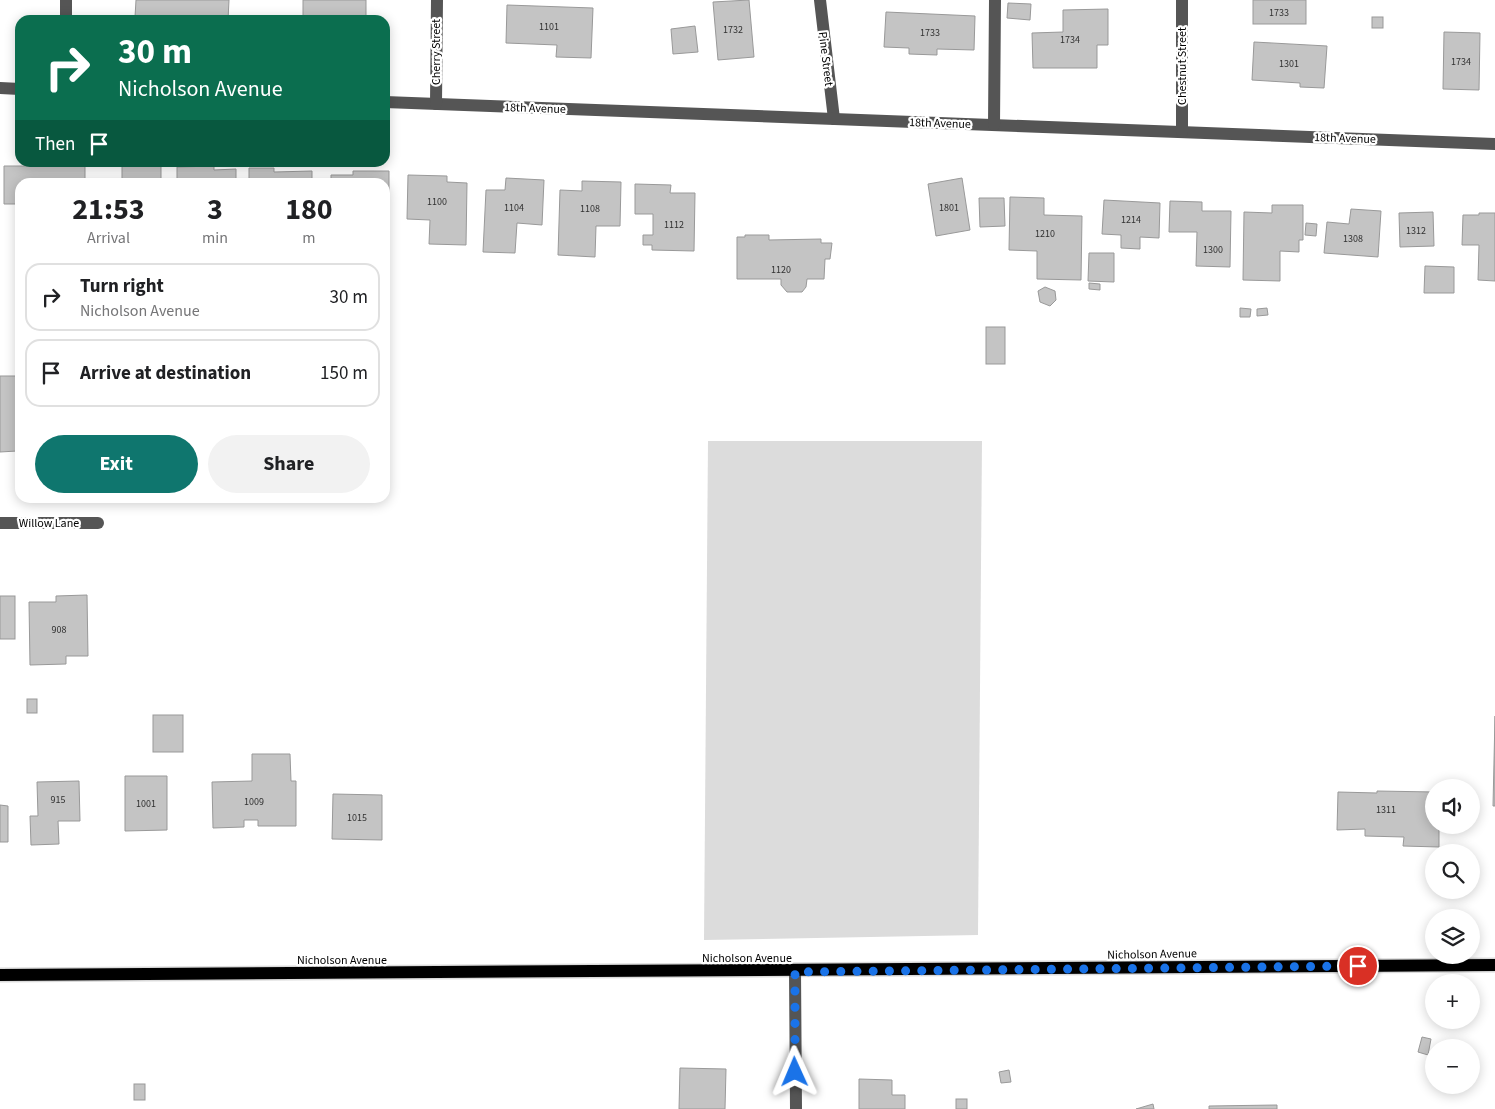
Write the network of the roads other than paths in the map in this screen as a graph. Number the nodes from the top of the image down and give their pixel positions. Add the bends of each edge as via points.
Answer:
1 (66, 0) edge
2 (437, 0) edge
3 (820, 0) edge
4 (995, 0) edge
5 (1182, 0) edge
6 (66, 15) edge
7 (0, 88) edge
8 (15, 89) edge
9 (390, 102) edge
10 (436, 104) junction
11 (834, 119) junction
12 (994, 125) junction
13 (1182, 132) junction
14 (1495, 144) edge
15 (0, 523) edge
16 (98, 523) dead end
17 (1495, 965) edge
18 (795, 972) junction
19 (0, 975) edge
20 (796, 1109) edge

1 - 6 street
2 - 10 street, Cherry Street
3 - 11 street, Pine Street
4 - 12 street
5 - 13 street, Chestnut Street
7 - 8 street
9 - 10 street, 18th Avenue
10 - 11 street, 18th Avenue
11 - 12 street, 18th Avenue
12 - 13 street, 18th Avenue
13 - 14 street, 18th Avenue
15 - 16 street, Willow Lane
17 - 18 main road, Nicholson Avenue
18 - 19 main road, Nicholson Avenue
18 - 20 street

